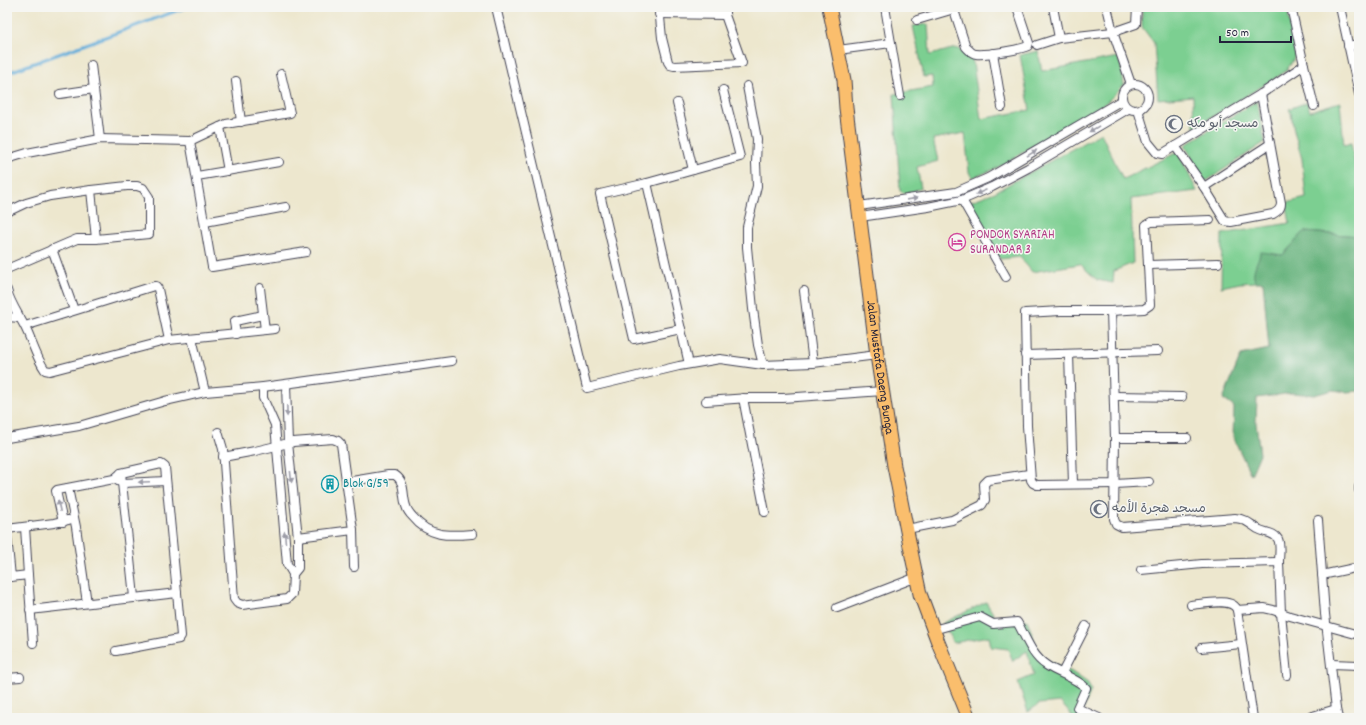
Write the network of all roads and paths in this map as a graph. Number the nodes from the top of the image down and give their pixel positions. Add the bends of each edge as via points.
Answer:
1 (496, 7) edge
2 (829, 7) edge
3 (885, 7) edge
4 (1017, 7) edge
5 (1053, 7) edge
6 (1107, 7) edge
7 (1137, 7) edge
8 (1291, 7) edge
9 (1340, 7) edge
10 (956, 8) edge
11 (659, 11) edge
12 (725, 11) edge
13 (917, 20) dead end
14 (1113, 32) junction
15 (1059, 38) junction
16 (891, 43) junction
17 (1359, 44) edge
18 (1037, 45) dead end
19 (1348, 46) junction
20 (838, 50) junction
21 (993, 53) junction
22 (91, 65) dead end
23 (1304, 65) junction
24 (281, 74) dead end
25 (236, 81) dead end
26 (1131, 84) junction
27 (747, 86) dead end
28 (94, 89) junction
29 (1359, 89) edge
30 (723, 90) dead end
31 (60, 94) dead end
32 (1260, 94) junction
33 (900, 96) dead end
34 (1122, 100) junction
35 (677, 103) dead end
36 (1314, 106) dead end
37 (1002, 107) dead end
38 (1128, 109) junction
39 (1140, 110) junction
40 (241, 122) junction
41 (220, 127) junction
42 (100, 139) junction
43 (190, 141) junction
44 (1270, 144) junction
45 (1175, 146) junction
46 (7, 159) edge
47 (279, 162) dead end
48 (693, 170) junction
49 (228, 171) junction
50 (197, 176) junction
51 (647, 183) junction
52 (1204, 187) junction
53 (91, 190) junction
54 (962, 200) junction
55 (885, 203) junction
56 (286, 207) dead end
57 (7, 212) edge
58 (860, 212) junction
59 (886, 213) junction
60 (1210, 220) dead end
61 (205, 222) junction
62 (96, 239) junction
63 (52, 249) junction
64 (306, 252) dead end
65 (1218, 263) dead end
66 (1148, 265) junction
67 (7, 269) edge
68 (1006, 277) dead end
69 (260, 288) dead end
70 (804, 291) dead end
71 (7, 294) edge
72 (74, 310) junction
73 (1110, 311) junction
74 (263, 315) junction
75 (7, 318) edge
76 (20, 318) junction
77 (25, 326) junction
78 (275, 329) dead end
79 (681, 329) junction
80 (265, 330) junction
81 (236, 334) junction
82 (192, 338) junction
83 (169, 340) junction
84 (1158, 351) dead end
85 (1112, 353) junction
86 (1069, 354) junction
87 (877, 355) junction
88 (1025, 355) junction
89 (452, 361) dead end
90 (813, 363) junction
91 (689, 364) junction
92 (763, 365) junction
93 (286, 384) junction
94 (263, 387) junction
95 (883, 391) junction
96 (205, 392) junction
97 (1114, 396) junction
98 (1182, 396) dead end
99 (744, 398) junction
100 (706, 401) dead end
101 (218, 432) dead end
102 (7, 438) edge
103 (1115, 438) junction
104 (1187, 438) dead end
105 (288, 443) junction
106 (278, 446) junction
107 (223, 458) junction
108 (121, 473) junction
109 (1029, 474) junction
110 (114, 479) junction
111 (166, 481) junction
112 (123, 482) junction
113 (346, 482) junction
114 (1149, 482) dead end
115 (1074, 484) junction
116 (1115, 484) junction
117 (1359, 487) edge
118 (68, 488) junction
119 (1359, 490) edge
120 (765, 512) dead end
121 (73, 519) junction
122 (1318, 520) dead end
123 (63, 522) junction
124 (25, 527) junction
125 (7, 529) edge
126 (353, 530) junction
127 (907, 530) junction
128 (472, 534) dead end
129 (7, 536) edge
130 (298, 537) junction
131 (1279, 562) junction
132 (354, 567) dead end
133 (1359, 567) edge
134 (1141, 570) dead end
135 (293, 574) junction
136 (28, 575) junction
137 (1322, 575) junction
138 (916, 577) junction
139 (9, 578) edge
140 (177, 593) junction
141 (134, 597) junction
142 (87, 603) junction
143 (1191, 605) dead end
144 (837, 608) dead end
145 (30, 610) junction
146 (1237, 610) junction
147 (1281, 613) junction
148 (1086, 626) dead end
149 (1327, 626) junction
150 (934, 630) junction
151 (1359, 635) edge
152 (33, 643) dead end
153 (1242, 644) junction
154 (1201, 648) dead end
155 (116, 651) dead end
156 (1331, 664) junction
157 (1359, 666) edge
158 (1062, 673) junction
159 (1287, 675) dead end
160 (7, 678) edge
161 (20, 678) dead end
162 (1336, 709) junction
163 (969, 718) edge
164 (1099, 718) edge
165 (1253, 718) edge
166 (1306, 718) edge
167 (1338, 718) edge

1 - 91 street via 587,388
2 - 20 main road, Jalan Mustafa Daeng Bunga
3 - 16 street
4 - 21 street via 1028,46
5 - 15 street
6 - 14 street
7 - 14 street via 1136,24
8 - 23 street
9 - 19 street
10 - 13 street
10 - 21 street via 969,51 976,54
11 - 12 street
11 - 12 street via 668,62 674,66 742,63
14 - 15 street
14 - 26 street
15 - 18 street
16 - 20 street
16 - 33 street
17 - 19 street
19 - 29 street
20 - 58 main road, Jalan Mustafa Daeng Bunga
21 - 37 street
22 - 28 street
23 - 32 street
23 - 36 street
24 - 40 street via 290,113
25 - 40 street
26 - 34 street via 1124,88
26 - 39 street via 1142,86 1147,91 1147,102
27 - 92 street via 757,139 757,186 747,228 747,247 753,309
28 - 31 street
28 - 42 street
30 - 48 street via 740,157
32 - 44 street
32 - 45 street
34 - 38 street
55 -> 34 street via 956,192 988,178
35 - 48 street
38 - 39 street
38 -> 54 street via 1028,168
39 - 45 street via 1148,142 1157,153 1162,154
40 - 41 street
41 - 43 street
41 - 49 street
42 - 43 street
42 - 46 street
43 - 50 street
44 - 52 street
44 - 52 street via 1281,203 1278,211 1228,222 1223,219
45 - 52 street
47 - 49 street
48 - 51 street
49 - 50 street
50 - 61 street
51 - 79 street
51 - 79 street via 600,194 634,339
53 - 57 street via 40,199
53 - 62 street
53 - 62 street via 137,186 147,192 150,201 149,234
54 - 59 street
54 - 68 street
55 - 58 street
55 - 59 street
56 - 61 street
58 - 59 street
58 - 87 main road, Jalan Mustafa Daeng Bunga
60 - 66 street via 1148,223 1145,228
61 - 64 street via 212,267
62 - 63 street via 76,239
63 - 67 street
63 - 72 street
65 - 66 street
66 - 73 street via 1150,305 1144,309
69 - 74 street
70 - 90 street
71 - 76 street
72 - 77 street
72 - 83 street via 156,286
73 - 85 street
73 - 88 street via 1025,313
74 - 80 street
74 - 81 street via 235,321
75 - 76 street
76 - 77 street
77 - 83 street via 44,370 50,371
78 - 80 street
79 - 91 street
80 - 81 street
81 - 82 street
82 - 83 street
82 - 96 street
84 - 85 street
85 - 86 street
85 - 97 street
86 - 88 street
86 - 115 street
87 - 90 street
87 - 95 main road, Jalan Mustafa Daeng Bunga
88 - 109 street
89 - 93 street
90 - 92 street
91 - 92 street via 720,360
93 - 94 street
93 -> 105 street
94 - 96 street
94 - 106 street via 263,398 275,425
95 - 99 street
95 - 127 main road, Jalan Mustafa Daeng Bunga
96 - 102 street via 79,426
97 - 98 street
97 - 103 street
99 - 100 street
99 - 120 street
101 - 107 street
103 - 104 street
103 - 116 street
105 - 106 street
105 - 113 street via 333,439 338,441 341,444
105 -> 130 street
106 - 107 street
135 -> 106 street via 287,564
107 - 135 street via 236,604 287,599 292,594
108 - 110 street
108 - 111 street via 161,464 165,467
108 - 112 street
109 - 115 street via 1037,485
109 - 127 street via 988,480 984,484 985,500 982,505 952,520
110 - 112 street
110 - 118 street
111 -> 112 street
111 - 140 street
112 - 141 street
113 - 126 street
113 - 128 street via 395,475 402,482 406,507 425,529 445,535
114 - 116 street
115 - 116 street
116 - 131 street via 1114,519 1120,526 1241,519 1277,537
117 - 119 street
118 - 121 street
123 -> 118 street via 57,490
121 - 123 street
121 - 142 street
122 - 137 street
123 - 124 street
124 - 125 street
124 - 136 street
126 - 130 street
126 - 132 street
127 - 138 main road, Jalan Mustafa Daeng Bunga
129 - 139 street
130 - 135 street via 298,568
131 - 134 street via 1202,564
131 - 147 street
133 - 137 street
136 - 139 street
136 - 145 street
137 - 149 street
138 - 144 street
138 - 150 main road, Jalan Mustafa Daeng Bunga
140 - 141 street
140 - 155 street via 181,636 179,639
141 - 142 street
142 - 145 street
143 - 146 street via 1229,602 1236,606
145 - 152 street
146 - 147 street via 1264,608
146 - 153 street
147 - 149 street
147 - 159 street
148 - 158 street
149 - 151 street
149 - 156 street
150 - 158 street via 980,617 993,624 1017,622 1033,653 1046,665
150 - 163 main road, Jalan Mustafa Daeng Bunga
153 - 154 street
153 - 165 street
156 - 157 street
156 - 162 street
158 - 164 street via 1086,688 1077,708
160 - 161 street
162 - 166 street
162 - 167 street

